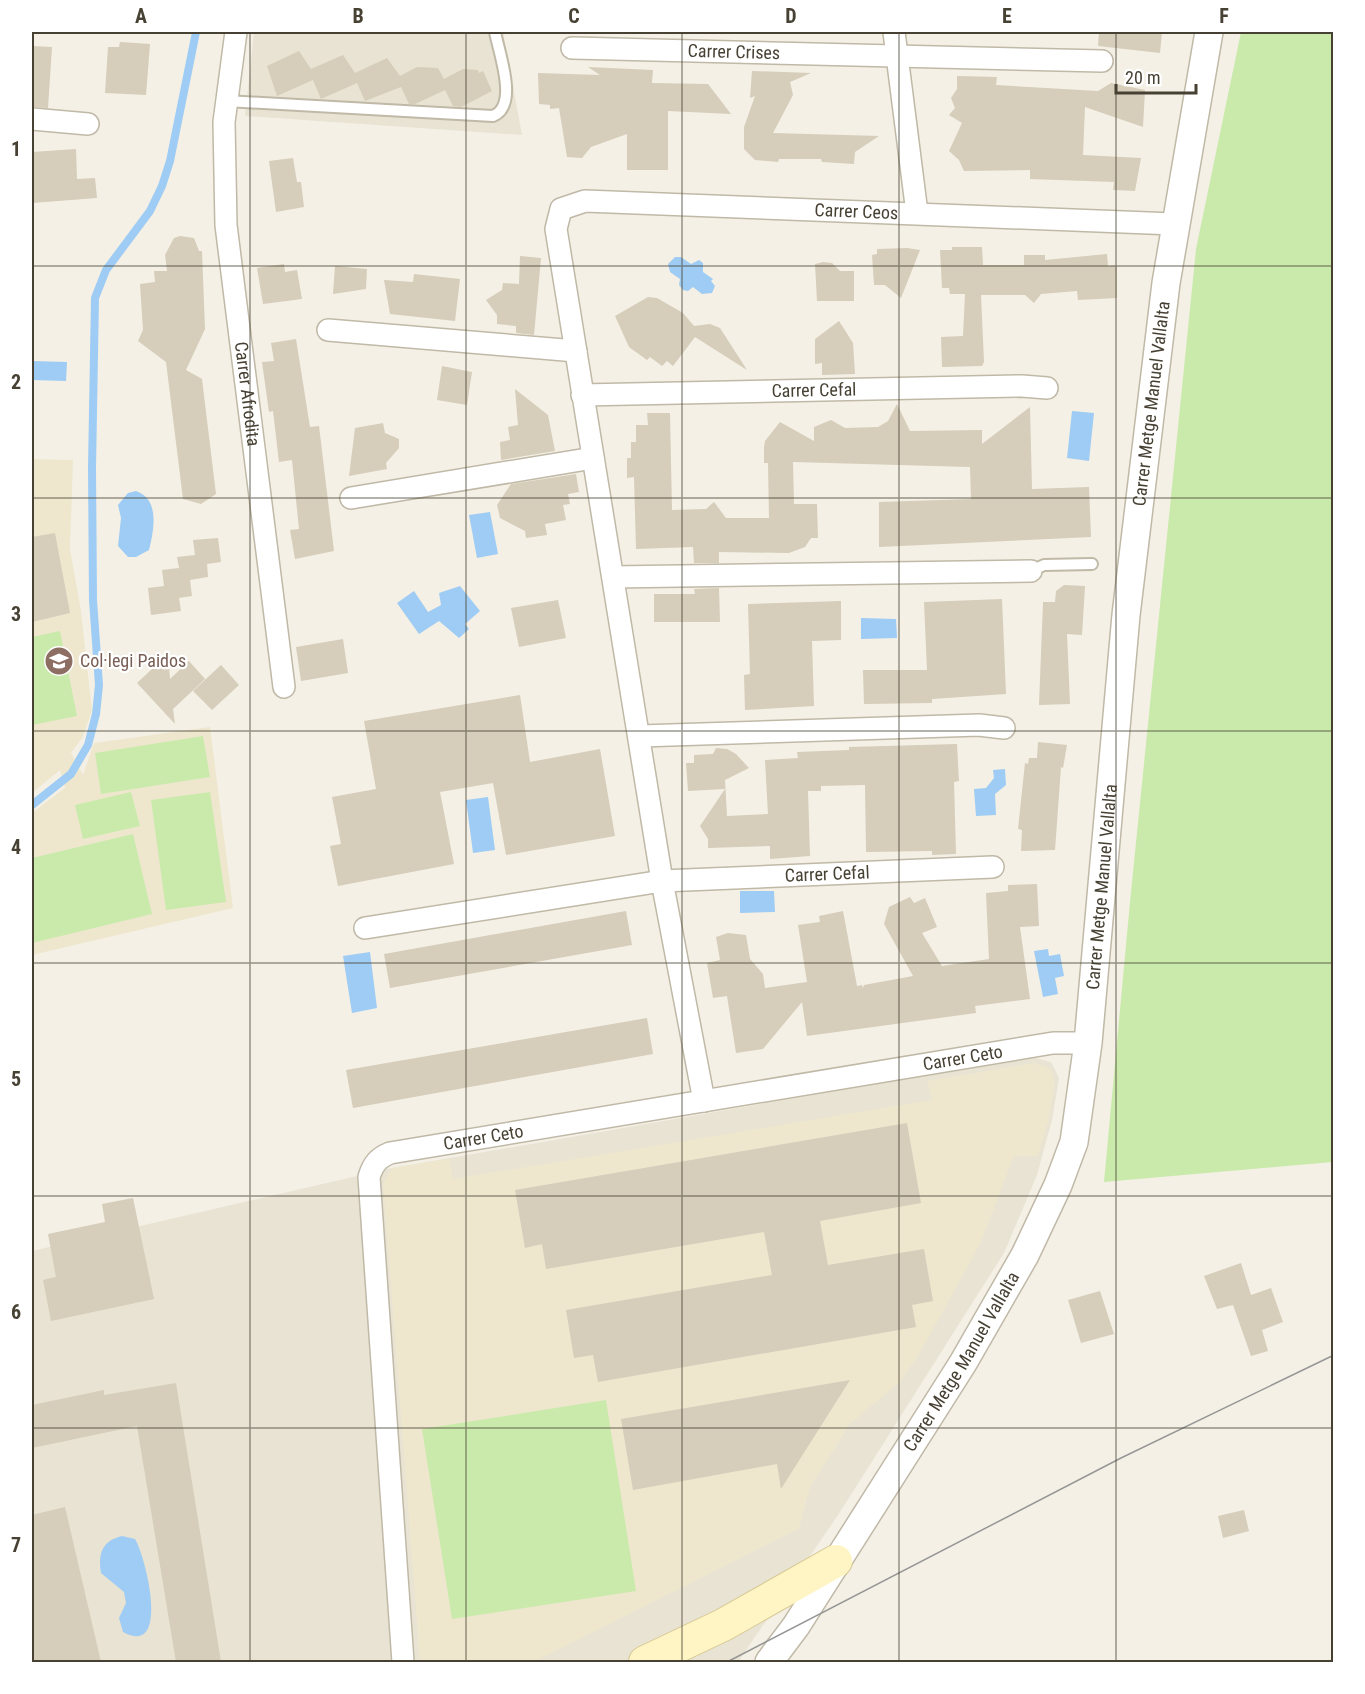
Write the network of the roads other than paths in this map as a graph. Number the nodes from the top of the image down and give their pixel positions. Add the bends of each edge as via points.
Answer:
1 (217, 32) edge
2 (236, 32) edge
3 (495, 32) edge
4 (894, 32) edge
5 (1209, 32) edge
6 (572, 48) dead end
7 (231, 54) junction
8 (897, 55) junction
9 (1102, 61) dead end
10 (226, 101) junction
11 (32, 119) edge
12 (88, 124) dead end
13 (917, 213) junction
14 (1174, 224) junction
15 (328, 330) dead end
16 (576, 351) junction
17 (1047, 388) dead end
18 (582, 395) junction
19 (593, 458) junction
20 (351, 498) dead end
21 (1092, 564) dead end
22 (1031, 571) joint
23 (613, 577) junction
24 (284, 687) dead end
25 (1004, 728) dead end
26 (640, 736) junction
27 (993, 867) dead end
28 (662, 881) junction
29 (365, 928) dead end
30 (1088, 1043) junction
31 (704, 1101) junction
32 (836, 1561) junction
33 (403, 1662) edge
34 (645, 1662) edge
35 (769, 1662) edge

1 - 7 street
2 - 7 street, Carrer Afrodita
3 - 10 lane via 508,96 500,113 493,116
4 - 8 street
5 - 14 street, Carrer Metge Manuel Vallalta
6 - 8 street, Carrer Crises
7 - 10 street, Carrer Afrodita
8 - 9 street, Carrer Crises
8 - 13 street
10 - 24 street, Carrer Afrodita via 226,225
11 - 12 street
13 - 14 street, Carrer Ceos
13 - 16 street, Carrer Ceos via 585,201 561,209 556,229
14 - 30 street, Carrer Metge Manuel Vallalta via 1126,615
15 - 16 street
16 - 18 street
17 - 18 street, Carrer Cefal
18 - 19 street
19 - 20 street
19 - 23 street
21 - 22 lane via 1044,565
22 - 23 street
23 - 26 street
25 - 26 street via 979,724
26 - 28 street
27 - 28 street, Carrer Cefal
28 - 29 street, Carrer Cefal
28 - 31 street
30 - 31 street, Carrer Ceto via 1053,1043
30 - 32 street, Carrer Metge Manuel Vallalta via 1074,1142 1045,1215 963,1363
31 - 33 street, Carrer Ceto via 390,1153 374,1164 369,1177
32 - 34 main road via 723,1625
32 - 35 street, Carrer Metge Manuel Vallalta

